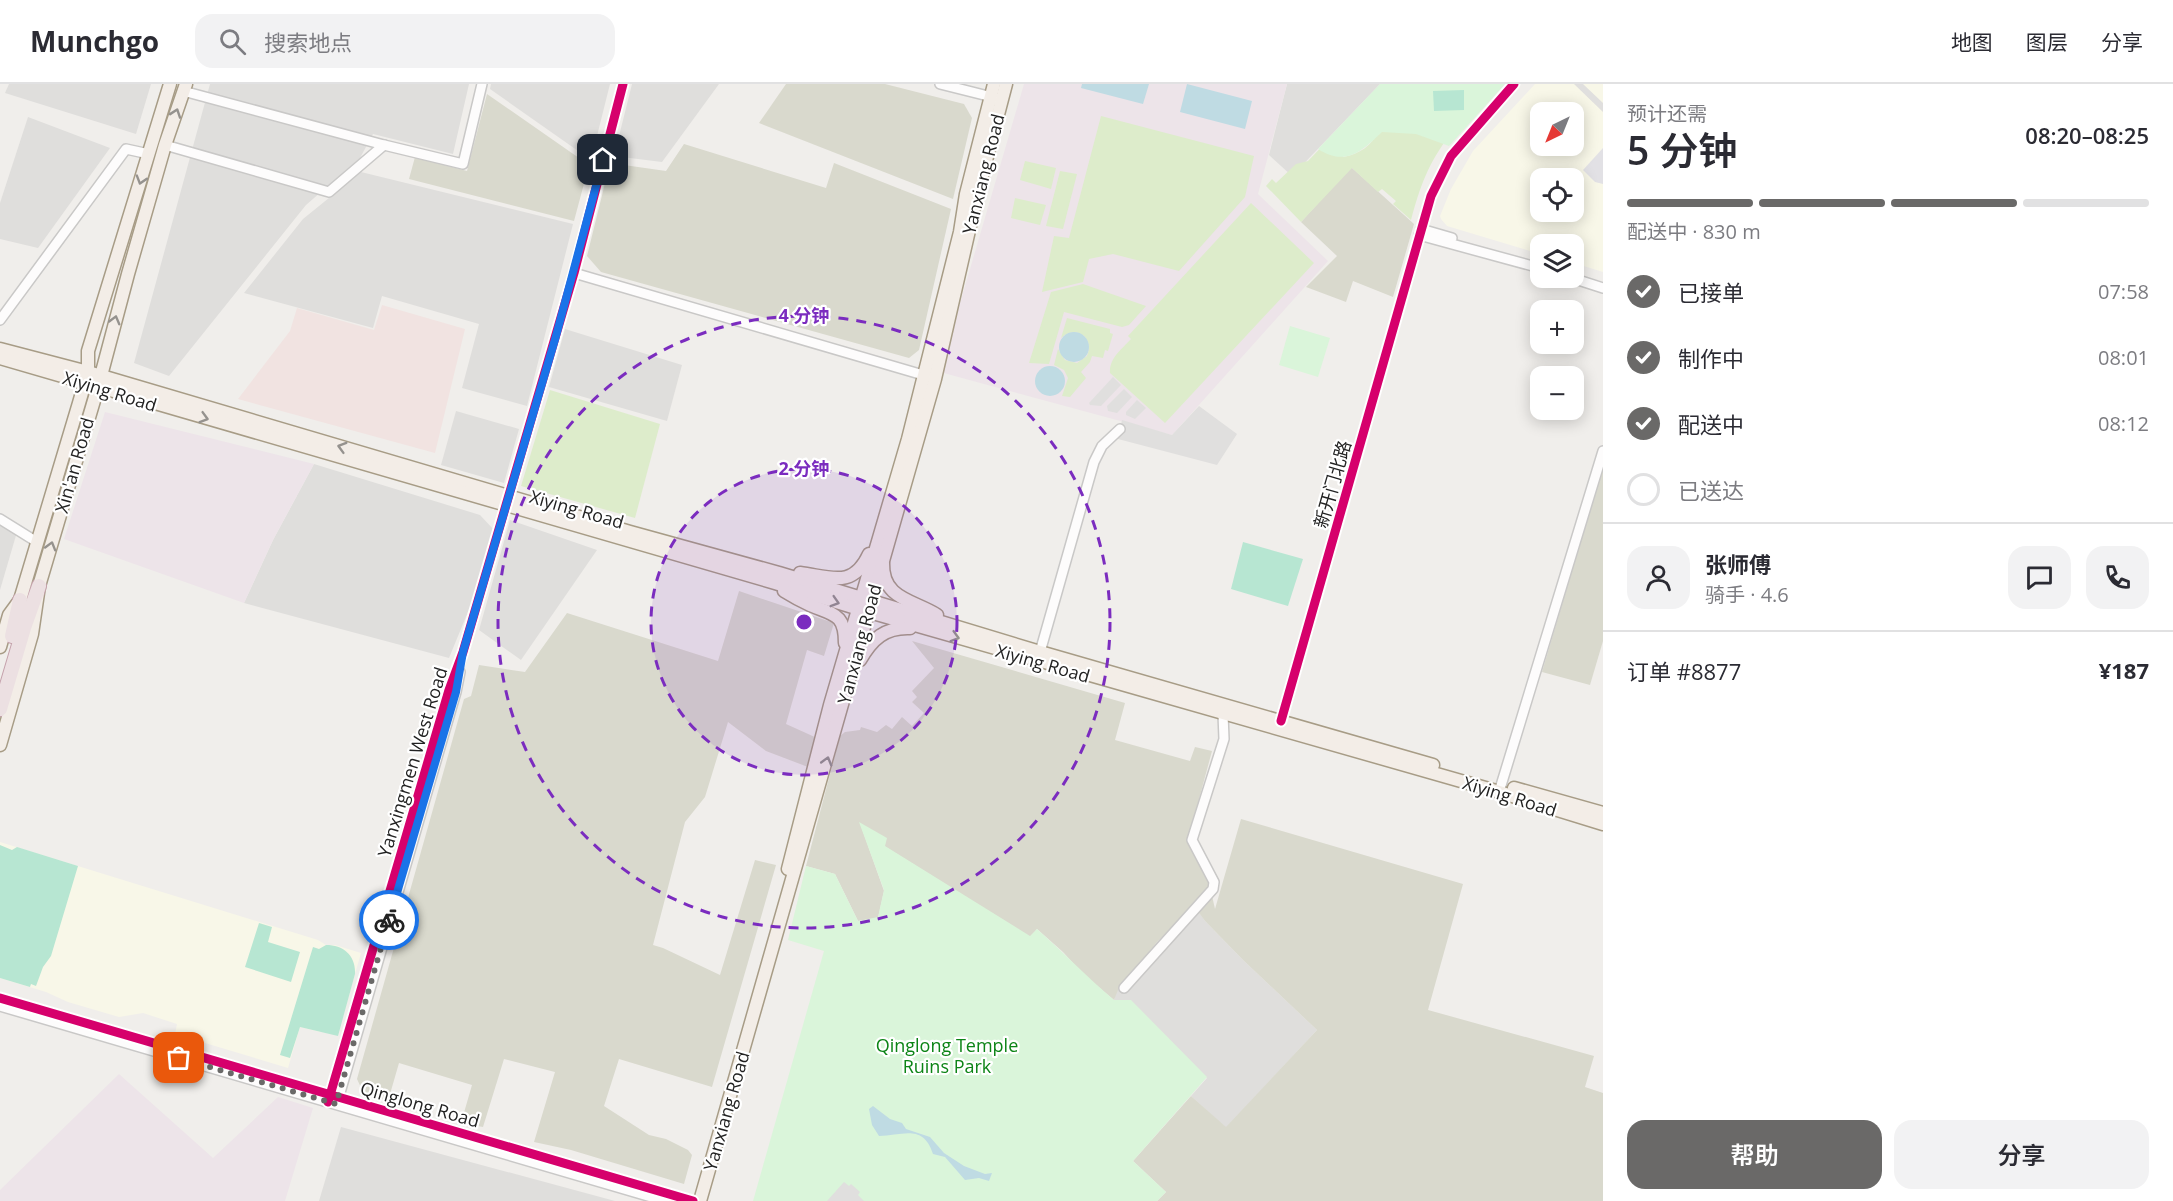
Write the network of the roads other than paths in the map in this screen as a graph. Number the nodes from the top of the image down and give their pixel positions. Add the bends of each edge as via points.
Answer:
1 (170, 84) edge
2 (482, 84) edge
3 (622, 84) edge
4 (940, 84) edge
5 (1514, 84) edge
6 (184, 88) edge
7 (997, 89) edge
8 (165, 145) junction
9 (384, 145) junction
10 (148, 154) junction
11 (1420, 232) junction
12 (1530, 260) edge
13 (1530, 265) edge
14 (574, 273) junction
15 (1584, 276) edge
16 (1584, 282) edge
17 (1603, 282) edge
18 (1603, 288) edge
19 (0, 321) edge
20 (0, 349) edge
21 (0, 358) edge
22 (86, 377) junction
23 (930, 377) junction
24 (99, 382) junction
25 (1120, 429) dead end
26 (1603, 452) edge
27 (507, 501) junction
28 (0, 519) edge
29 (884, 523) junction
30 (37, 542) junction
31 (884, 556) junction
32 (763, 574) junction
33 (39, 586) junction
34 (20, 600) junction
35 (865, 605) junction
36 (951, 624) junction
37 (930, 630) junction
38 (0, 647) edge
39 (1040, 652) junction
40 (845, 656) junction
41 (852, 674) junction
42 (0, 677) edge
43 (0, 709) edge
44 (1223, 714) junction
45 (1281, 722) junction
46 (0, 745) edge
47 (1501, 788) junction
48 (1603, 813) edge
49 (1603, 824) edge
50 (1124, 988) dead end
51 (0, 998) edge
52 (0, 1006) edge
53 (333, 1100) junction
54 (665, 1201) edge
55 (693, 1201) edge
56 (700, 1201) edge

1 - 10 main road, Xin'an Road
2 - 9 street via 463,164
3 - 14 street, Yanxingmen West Road
4 - 7 street
5 - 11 street, 新开门北路 via 1451,156 1431,196
8 -> 6 main road, Xin'an Road
6 - 9 street
7 - 23 main road, Yanxiang Road via 978,191
8 - 9 street via 329,192
24 -> 8 main road, Xin'an Road
10 - 19 street via 126,149
10 -> 22 main road, Xin'an Road via 88,351
11 - 12 street
11 - 13 street
11 - 45 street, 新开门北路
14 - 23 street
14 - 27 street, Yanxingmen West Road
15 - 17 street
16 - 18 street
20 - 22 main road, Xiying Road
21 - 22 main road, Xiying Road
22 - 24 main road, Xiying Road
22 - 30 main road, Xin'an Road
23 - 29 main road, Yanxiang Road
23 - 31 main road, Yanxiang Road
24 - 27 main road, Xiying Road
33 -> 24 main road, Xin'an Road
25 - 39 street via 1102,446 1095,462
26 - 47 street
27 - 32 main road, Xiying Road
27 - 53 street, Yanxingmen West Road via 463,652 456,692
28 - 30 street
29 - 32 main road via 864,564 850,578
29 - 35 main road, Yanxiang Road
30 - 34 main road, Xin'an Road
31 - 35 main road, Yanxiang Road
31 - 36 main road via 884,574 896,595
32 - 35 main road, Xiying Road
32 - 40 main road via 803,602 837,616 845,633
33 - 43 highway
33 - 46 main road, Xin'an Road via 32,634
34 - 38 main road, Xin'an Road via 9,615
34 - 42 highway
35 - 36 main road, Xiying Road
35 - 37 main road, Xiying Road
35 - 40 main road, Yanxiang Road
35 - 41 main road, Yanxiang Road
36 - 39 main road, Xiying Road
37 - 41 main road via 898,627 880,634
37 -> 44 main road, Xiying Road
39 - 45 main road, Xiying Road
40 - 55 main road, Yanxiang Road via 776,915
56 -> 41 main road, Yanxiang Road
44 - 47 main road, Xiying Road
44 - 50 street via 1224,739 1192,840 1214,882 1213,889
45 - 47 main road, Xiying Road
47 - 48 main road, Xiying Road
47 - 49 main road, Xiying Road
51 - 53 street, Qinglong Road
52 - 53 street, Qinglong Road
53 - 54 street, Qinglong Road
53 - 55 street, Qinglong Road

